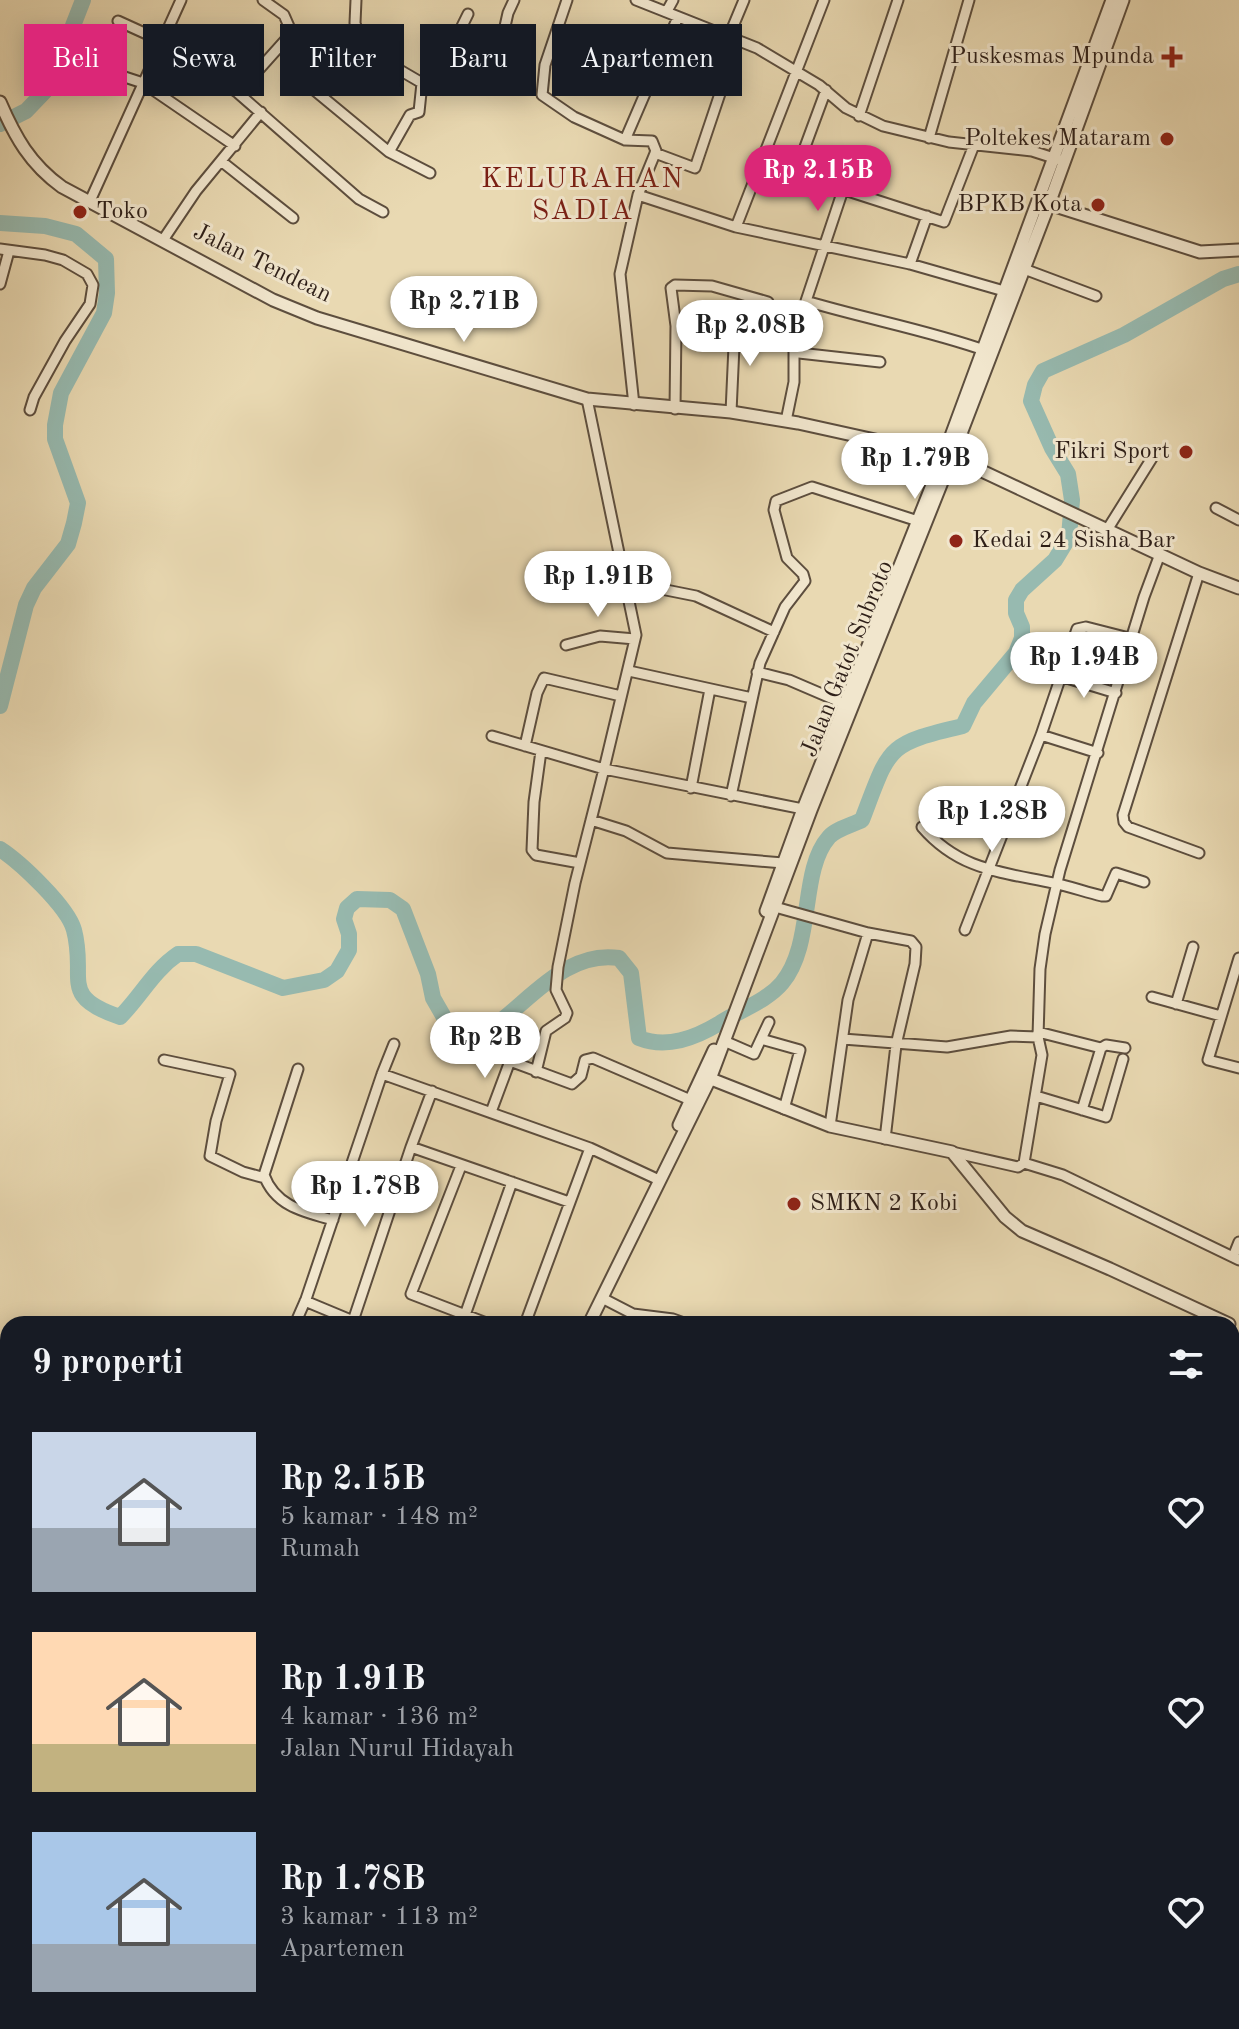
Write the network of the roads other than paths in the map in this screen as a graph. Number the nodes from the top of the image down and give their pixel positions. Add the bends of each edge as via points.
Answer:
1 (181, 0) edge
2 (356, 0) edge
3 (514, 0) edge
4 (567, 0) edge
5 (636, 0) edge
6 (673, 0) edge
7 (744, 0) edge
8 (824, 0) edge
9 (898, 0) edge
10 (969, 0) edge
11 (1112, 0) edge
12 (1123, 0) edge
13 (267, 1) edge
14 (667, 11) junction
15 (468, 14) dead end
16 (678, 17) junction
17 (118, 21) dead end
18 (170, 24) edge
19 (289, 24) edge
20 (463, 24) edge
21 (506, 24) edge
22 (697, 24) edge
23 (738, 24) edge
24 (1106, 31) junction
25 (143, 32) edge
26 (742, 41) edge
27 (280, 46) edge
28 (264, 64) edge
29 (796, 72) junction
30 (127, 78) edge
31 (420, 82) edge
32 (143, 83) joint
33 (826, 90) junction
34 (164, 96) edge
35 (242, 96) edge
36 (321, 96) edge
37 (421, 96) edge
38 (717, 96) edge
39 (0, 102) edge
40 (261, 112) junction
41 (859, 116) junction
42 (929, 138) junction
43 (625, 140) junction
44 (974, 145) junction
45 (235, 146) junction
46 (389, 152) junction
47 (655, 153) junction
48 (761, 160) junction
49 (1059, 160) junction
50 (221, 161) junction
51 (430, 173) dead end
52 (795, 174) junction
53 (843, 190) junction
54 (638, 195) junction
55 (90, 201) junction
56 (1049, 204) junction
57 (383, 212) dead end
58 (927, 216) junction
59 (293, 218) dead end
60 (736, 227) junction
61 (163, 240) junction
62 (825, 246) junction
63 (4, 250) edge
64 (1239, 250) edge
65 (910, 264) junction
66 (1024, 269) junction
67 (0, 284) edge
68 (1010, 292) junction
69 (1096, 296) dead end
70 (768, 302) dead end
71 (812, 303) junction
72 (739, 320) dead end
73 (795, 341) junction
74 (987, 352) junction
75 (880, 362) dead end
76 (587, 399) junction
77 (634, 405) junction
78 (675, 409) junction
79 (30, 410) dead end
80 (731, 412) junction
81 (786, 421) junction
82 (948, 456) junction
83 (1152, 458) dead end
84 (1216, 508) dead end
85 (1239, 520) edge
86 (918, 521) junction
87 (1107, 530) junction
88 (1160, 554) junction
89 (1199, 573) junction
90 (626, 582) junction
91 (1239, 588) edge
92 (774, 632) junction
93 (635, 639) junction
94 (1133, 639) junction
95 (566, 645) dead end
96 (868, 658) junction
97 (629, 671) junction
98 (757, 672) junction
99 (1060, 676) junction
100 (710, 689) junction
101 (1116, 693) junction
102 (621, 696) junction
103 (752, 698) junction
104 (845, 704) junction
105 (1041, 735) junction
106 (492, 736) dead end
107 (525, 746) junction
108 (541, 751) junction
109 (1098, 753) junction
110 (604, 769) junction
111 (691, 788) junction
112 (731, 796) junction
113 (807, 810) junction
114 (591, 820) junction
115 (922, 827) dead end
116 (1199, 853) dead end
117 (580, 863) junction
118 (783, 863) junction
119 (987, 870) junction
120 (1144, 882) dead end
121 (1057, 884) junction
122 (780, 909) junction
123 (965, 930) dead end
124 (868, 933) junction
125 (1193, 947) dead end
126 (1239, 958) edge
127 (1235, 984) edge
128 (1152, 997) dead end
129 (1176, 1004) junction
130 (733, 1013) junction
131 (1221, 1016) junction
132 (769, 1022) dead end
133 (1038, 1034) junction
134 (724, 1037) junction
135 (761, 1039) junction
136 (843, 1039) junction
137 (394, 1044) dead end
138 (896, 1045) junction
139 (1101, 1048) junction
140 (1125, 1048) dead end
141 (1123, 1059) dead end
142 (164, 1060) dead end
143 (1239, 1068) edge
144 (298, 1069) dead end
145 (536, 1072) junction
146 (382, 1074) junction
147 (706, 1078) junction
148 (432, 1091) junction
149 (1036, 1096) junction
150 (694, 1102) junction
151 (784, 1109) junction
152 (1082, 1110) junction
153 (491, 1112) junction
154 (830, 1126) junction
155 (885, 1139) junction
156 (411, 1147) junction
157 (590, 1148) junction
158 (952, 1152) junction
159 (1024, 1163) junction
160 (461, 1166) junction
161 (265, 1178) junction
162 (656, 1179) junction
163 (512, 1182) junction
164 (569, 1202) junction
165 (333, 1220) junction
166 (1239, 1242) edge
167 (1236, 1258) edge
168 (602, 1298) junction
169 (305, 1301) junction
170 (465, 1315) joint
171 (298, 1316) edge
172 (337, 1316) edge
173 (354, 1316) edge
174 (528, 1316) edge
175 (587, 1316) edge
176 (593, 1316) edge
177 (649, 1316) edge
178 (1211, 1316) edge

1 - 18 street
2 - 31 street via 355,23 365,58 373,66 398,69
3 - 21 street
4 - 43 street via 545,65 542,95 574,117
5 - 14 street
6 - 14 street
7 - 23 street
8 - 29 street
9 - 41 street
10 - 42 street
11 - 24 street, Jalan Gatot Subroto
12 - 24 street, Jalan Gatot Subroto
13 - 19 street
14 - 16 street
15 - 20 street
16 - 22 street
16 - 43 street
17 - 25 street
24 - 49 street, Jalan Gatot Subroto
26 - 29 street
27 - 28 street
29 - 33 street
29 - 48 street
30 - 32 street
32 - 55 street
33 - 41 street
33 - 52 street
34 - 45 street
35 - 40 street
36 - 46 street
37 - 46 street via 419,112 410,115
38 - 47 street via 695,168
39 - 55 street, Jalan Tendean via 14,135 43,173
40 - 45 street
40 - 57 street via 359,199
41 - 42 street
42 - 44 street
43 - 47 street via 652,141
44 - 49 street via 1010,147
44 - 58 street via 947,220
45 - 50 street
46 - 51 street
47 - 54 street
48 - 52 street
48 - 60 street
49 - 56 street, Jalan Gatot Subroto
49 - 68 street, Jalan Gatot Subroto
50 - 59 street
50 - 61 street
52 - 53 street
53 - 58 street
53 - 62 street
54 - 60 street
54 - 77 street via 620,274
55 - 61 street, Jalan Tendean
56 - 64 street via 1200,252
56 - 66 street, Jalan Gatot Subroto
58 - 65 street
60 - 62 street
61 - 76 street, Jalan Tendean via 317,318
62 - 65 street
62 - 71 street via 806,301
63 - 67 street
63 - 79 street via 63,260 87,274 93,285 90,304
65 - 68 street
66 - 68 street, Jalan Gatot Subroto
66 - 69 street
68 - 74 street, Jalan Gatot Subroto
70 - 78 street via 712,286 671,288
71 - 73 street
71 - 74 street
72 - 80 street
73 - 75 street via 802,354
73 - 81 street
74 - 82 street, Jalan Gatot Subroto
76 - 77 street, Jalan Tendean
76 - 90 street
77 - 78 street, Jalan Tendean
78 - 80 street, Jalan Tendean
80 - 81 street, Jalan Tendean
81 - 82 street, Jalan Tendean
82 - 86 street, Jalan Gatot Subroto
82 - 87 street, Jalan Tendean
82 - 96 street, Jalan Gatot Subroto
83 - 87 street
84 - 85 street
86 - 92 street via 812,487 778,500 774,510 787,558 805,581
86 - 96 street, Jalan Gatot Subroto
87 - 88 street, Jalan Tendean
88 - 89 street, Jalan Tendean
88 - 94 street
89 - 91 street, Jalan Tendean
89 - 116 street via 1123,820 1135,831
90 - 92 street via 696,596
90 - 93 street
92 - 98 street
93 - 95 street via 600,636
93 - 97 street
94 - 99 street via 1078,627
94 - 101 street
96 - 104 street, Jalan Gatot Subroto
96 - 113 street, Jalan Gatot Subroto
97 - 100 street
97 - 102 street
98 - 103 street
98 - 104 street
99 - 101 street
99 - 105 street
100 - 103 street
100 - 111 street
101 - 109 street
102 - 107 street via 544,678
102 - 110 street
103 - 112 street
104 - 113 street, Jalan Gatot Subroto
105 - 109 street
105 - 119 street
106 - 107 street
107 - 108 street
108 - 110 street
108 - 117 street via 532,850
109 - 121 street
110 - 111 street
110 - 114 street
111 - 112 street
112 - 113 street
113 - 118 street, Jalan Gatot Subroto
113 - 122 street, Jalan Gatot Subroto
114 - 117 street
114 - 118 street via 667,853
115 - 119 street via 949,853
117 - 145 street via 556,990 567,1013 546,1031
118 - 130 street, Jalan Gatot Subroto
119 - 121 street
119 - 123 street
120 - 121 street via 1116,873 1106,896
121 - 133 street via 1040,969
122 - 124 street
122 - 130 street, Jalan Gatot Subroto
124 - 136 street via 853,976
124 - 138 street via 911,941 916,947
125 - 129 street
126 - 127 street
127 - 131 street
128 - 129 street
129 - 131 street
130 - 134 street, Jalan Gatot Subroto
131 - 143 street via 1208,1060
132 - 135 street
133 - 138 street via 947,1047
133 - 139 street
133 - 149 street via 1042,1055
134 - 135 street via 754,1054
134 - 147 street, Jalan Gatot Subroto
135 - 151 street via 800,1050
136 - 138 street
136 - 154 street
137 - 146 street
138 - 155 street
139 - 140 street
139 - 152 street
141 - 152 street via 1106,1117
142 - 161 street via 230,1074 210,1156
144 - 161 street via 263,1169
145 - 150 street via 572,1084 581,1076 585,1060 593,1058
145 - 153 street via 510,1061
146 - 148 street
146 - 165 street
147 - 150 street, Jalan Gatot Subroto
147 - 151 street
148 - 153 street
148 - 156 street
149 - 152 street
149 - 159 street
150 - 162 street, Jalan Gatot Subroto
151 - 154 street
153 - 157 street
154 - 155 street
155 - 158 street
156 - 160 street
156 - 173 street
157 - 162 street
157 - 164 street
158 - 159 street via 1018,1167
158 - 178 street via 1022,1231
159 - 167 street via 1063,1175
160 - 163 street
160 - 170 street via 411,1294
161 - 165 street via 282,1201
162 - 168 street, Jalan Gatot Subroto
162 - 175 street, Jalan Gatot Subroto
163 - 164 street
163 - 170 street
164 - 174 street
165 - 169 street
166 - 167 street
168 - 176 street, Jalan Gatot Subroto
168 - 177 street
169 - 171 street
169 - 172 street

